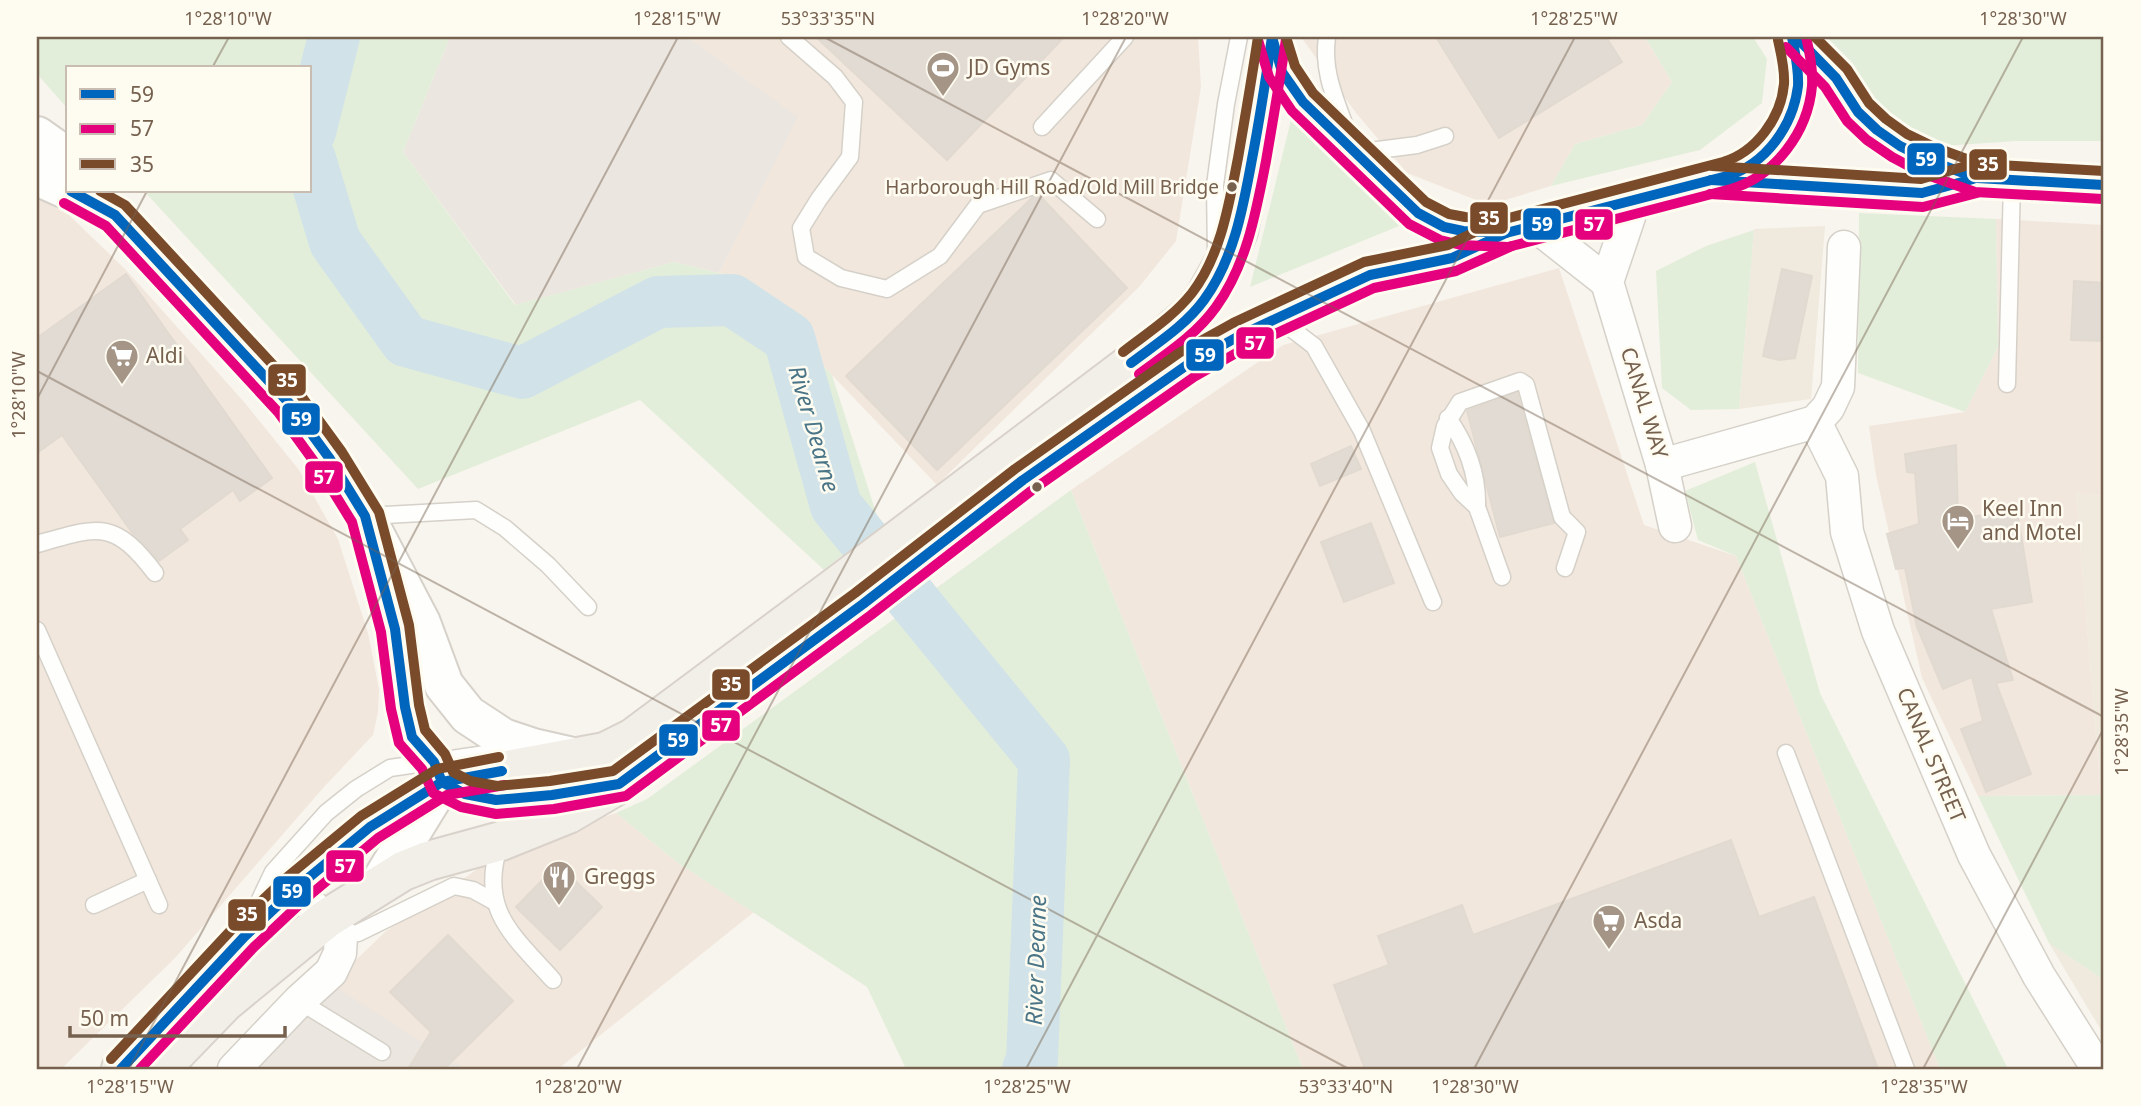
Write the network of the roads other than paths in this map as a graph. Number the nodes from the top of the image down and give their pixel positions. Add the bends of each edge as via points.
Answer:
1 (789, 37) edge
2 (1125, 37) edge
3 (1239, 37) edge
4 (1272, 37) edge
5 (1326, 37) edge
6 (1794, 37) edge
7 (1042, 127) dead end
8 (37, 136) edge
9 (1445, 136) dead end
10 (1354, 152) junction
11 (66, 157) edge
12 (37, 176) edge
13 (1711, 180) junction
14 (1994, 180) junction
15 (2104, 185) edge
16 (66, 189) edge
17 (75, 192) edge
18 (1635, 199) junction
19 (109, 203) edge
20 (1097, 219) dead end
21 (1521, 229) junction
22 (1844, 247) dead end
23 (1607, 282) junction
24 (1210, 290) junction
25 (1276, 317) junction
26 (2007, 384) dead end
27 (1448, 418) junction
28 (1815, 422) junction
29 (1662, 465) junction
30 (1477, 507) junction
31 (365, 516) junction
32 (1675, 526) dead end
33 (37, 544) edge
34 (900, 556) junction
35 (1565, 568) dead end
36 (155, 573) dead end
37 (1502, 577) dead end
38 (852, 593) junction
39 (1433, 602) dead end
40 (588, 607) dead end
41 (37, 630) edge
42 (444, 685) junction
43 (1786, 753) dead end
44 (577, 758) junction
45 (438, 772) junction
46 (619, 784) junction
47 (501, 841) junction
48 (148, 880) junction
49 (380, 883) junction
50 (295, 889) junction
51 (495, 902) junction
52 (94, 905) dead end
53 (159, 905) dead end
54 (334, 927) junction
55 (244, 937) junction
56 (553, 980) dead end
57 (299, 1001) junction
58 (382, 1052) dead end
59 (237, 1068) edge
60 (121, 1069) edge
61 (160, 1069) edge
62 (1906, 1069) edge
63 (2098, 1069) edge

1 - 20 lane via 835,77 854,102 850,157 801,228 806,257 841,278 887,289 940,256 978,205 1051,180
2 - 7 lane
3 - 24 lane via 1215,185
4 - 10 highway via 1287,82
4 - 24 main road via 1238,230
5 - 10 lane via 1327,77
6 - 13 highway via 1797,92 1783,131 1759,159 1740,172
6 - 14 highway via 1836,78 1858,112 1877,130 1928,160
8 - 11 street
9 - 10 lane via 1417,145
10 - 21 highway via 1430,221 1463,232
12 - 16 street
13 - 14 highway via 1922,193
13 - 18 highway
14 - 15 highway
14 - 26 lane
17 - 19 street
18 - 21 highway
18 - 23 street
19 - 31 street via 289,403
21 - 23 street
21 - 25 main road via 1452,258 1370,275
22 - 28 street via 1838,387
23 - 29 street, CANAL WAY
24 - 34 main road via 1192,313 1153,347
25 - 34 main road via 1187,365 1023,480
25 - 39 lane via 1314,346 1353,415
27 - 30 lane via 1473,468
27 - 30 lane via 1440,447 1449,474
27 - 35 lane via 1460,402 1524,382 1562,517 1577,532
28 - 29 street
28 - 63 street, CANAL STREET via 1842,476 1847,532 1878,631 1974,855 2039,976
29 - 32 street, CANAL WAY
30 - 37 lane
31 - 40 lane via 476,510 514,535
31 - 42 street via 421,624
31 - 45 street via 395,629 412,737
33 - 36 lane via 85,530 109,532 127,540
34 - 38 main road
38 - 44 main road via 633,738 605,752
38 - 46 main road
41 - 48 lane
42 - 44 street via 468,715 503,738
42 - 45 street via 447,731
43 - 62 lane
44 - 45 main road
45 - 46 street via 465,794 496,800
45 - 49 street
45 - 50 main road
45 - 55 lane via 390,768 326,813 273,872
46 - 47 main road via 568,814
47 - 49 main road via 428,861
47 - 51 lane via 492,874
48 - 52 lane
48 - 53 lane
49 - 54 main road
50 - 54 street
50 - 55 main road
51 - 54 lane via 454,886 359,933
51 - 56 lane via 503,924
54 - 57 street via 340,953 331,972
54 - 61 main road via 225,1002
55 - 60 main road
57 - 58 lane
57 - 59 street

